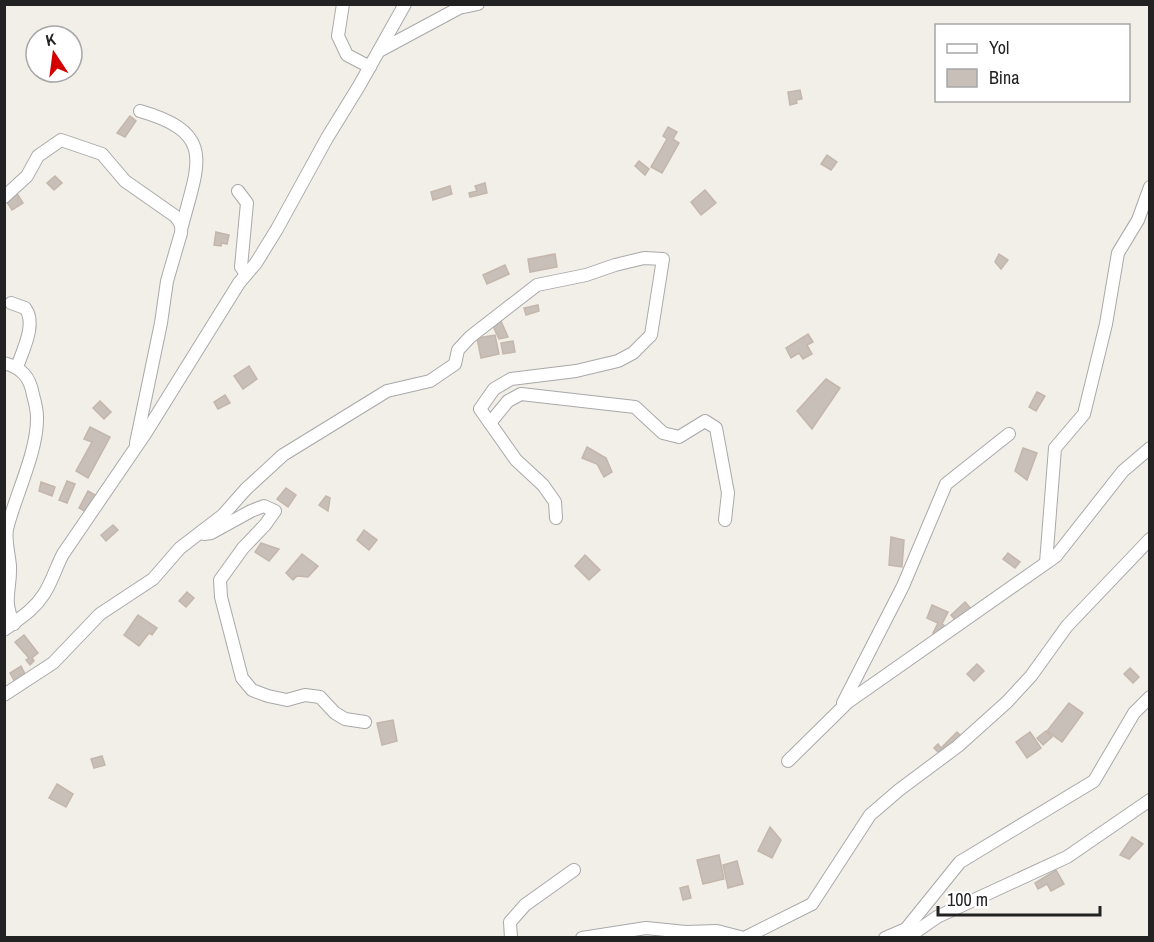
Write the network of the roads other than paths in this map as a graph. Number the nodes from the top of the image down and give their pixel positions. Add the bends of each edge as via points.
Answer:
1 (343, 4) edge
2 (405, 4) edge
3 (478, 4) edge
4 (378, 51) junction
5 (370, 67) junction
6 (140, 111) dead end
7 (1149, 187) edge
8 (238, 191) dead end
9 (4, 197) edge
10 (182, 226) junction
11 (246, 274) junction
12 (11, 303) dead end
13 (11, 365) edge
14 (490, 423) junction
15 (1009, 434) dead end
16 (1149, 448) edge
17 (135, 450) junction
18 (555, 518) dead end
19 (725, 519) dead end
20 (197, 535) junction
21 (1149, 539) edge
22 (1046, 563) junction
23 (8, 626) edge
24 (4, 695) edge
25 (1149, 697) edge
26 (839, 710) junction
27 (365, 722) dead end
28 (788, 761) dead end
29 (1149, 800) edge
30 (574, 870) dead end
31 (511, 938) edge
32 (582, 938) edge
33 (885, 938) edge
34 (908, 938) edge

1 - 5 street via 338,36 347,55
2 - 4 street
3 - 4 street via 459,8
4 - 5 street
5 - 11 street via 277,229
6 - 10 street via 178,127 190,137 196,151 194,179
7 - 22 street via 1138,220 1118,253 1084,414 1056,448
8 - 11 street via 247,203 242,267
9 - 10 street via 27,176 38,156 61,140 102,154 125,181 175,216
10 - 17 street via 167,281
11 - 17 street
12 - 13 street via 25,308 30,316 29,329
13 - 23 street via 32,386 38,419 7,531
14 - 18 street via 555,502
14 - 19 street via 508,401 520,394 635,407 663,433 679,437 705,421 716,428 728,493
14 - 20 street via 480,409 494,388 511,380 618,361 633,353 651,335 663,259 645,258 537,285 470,337 459,350 455,364 430,381 387,391 283,455
15 - 26 street via 946,484 903,585
16 - 22 street via 1123,471 1056,556
17 - 23 street via 63,554 36,605
20 - 24 street via 153,579 100,614 53,663
20 - 27 street via 211,533 264,506 275,511 220,580 242,678 252,690 268,696 287,700 305,694 320,697 345,719
21 - 32 street via 1066,626 1031,676 1007,702 870,815 812,904 744,938 717,931 646,928
22 - 26 street
25 - 33 street via 1134,713 1094,781 960,862 906,929
26 - 28 street
29 - 34 street via 1067,857 938,917
30 - 31 street via 525,905 510,922

